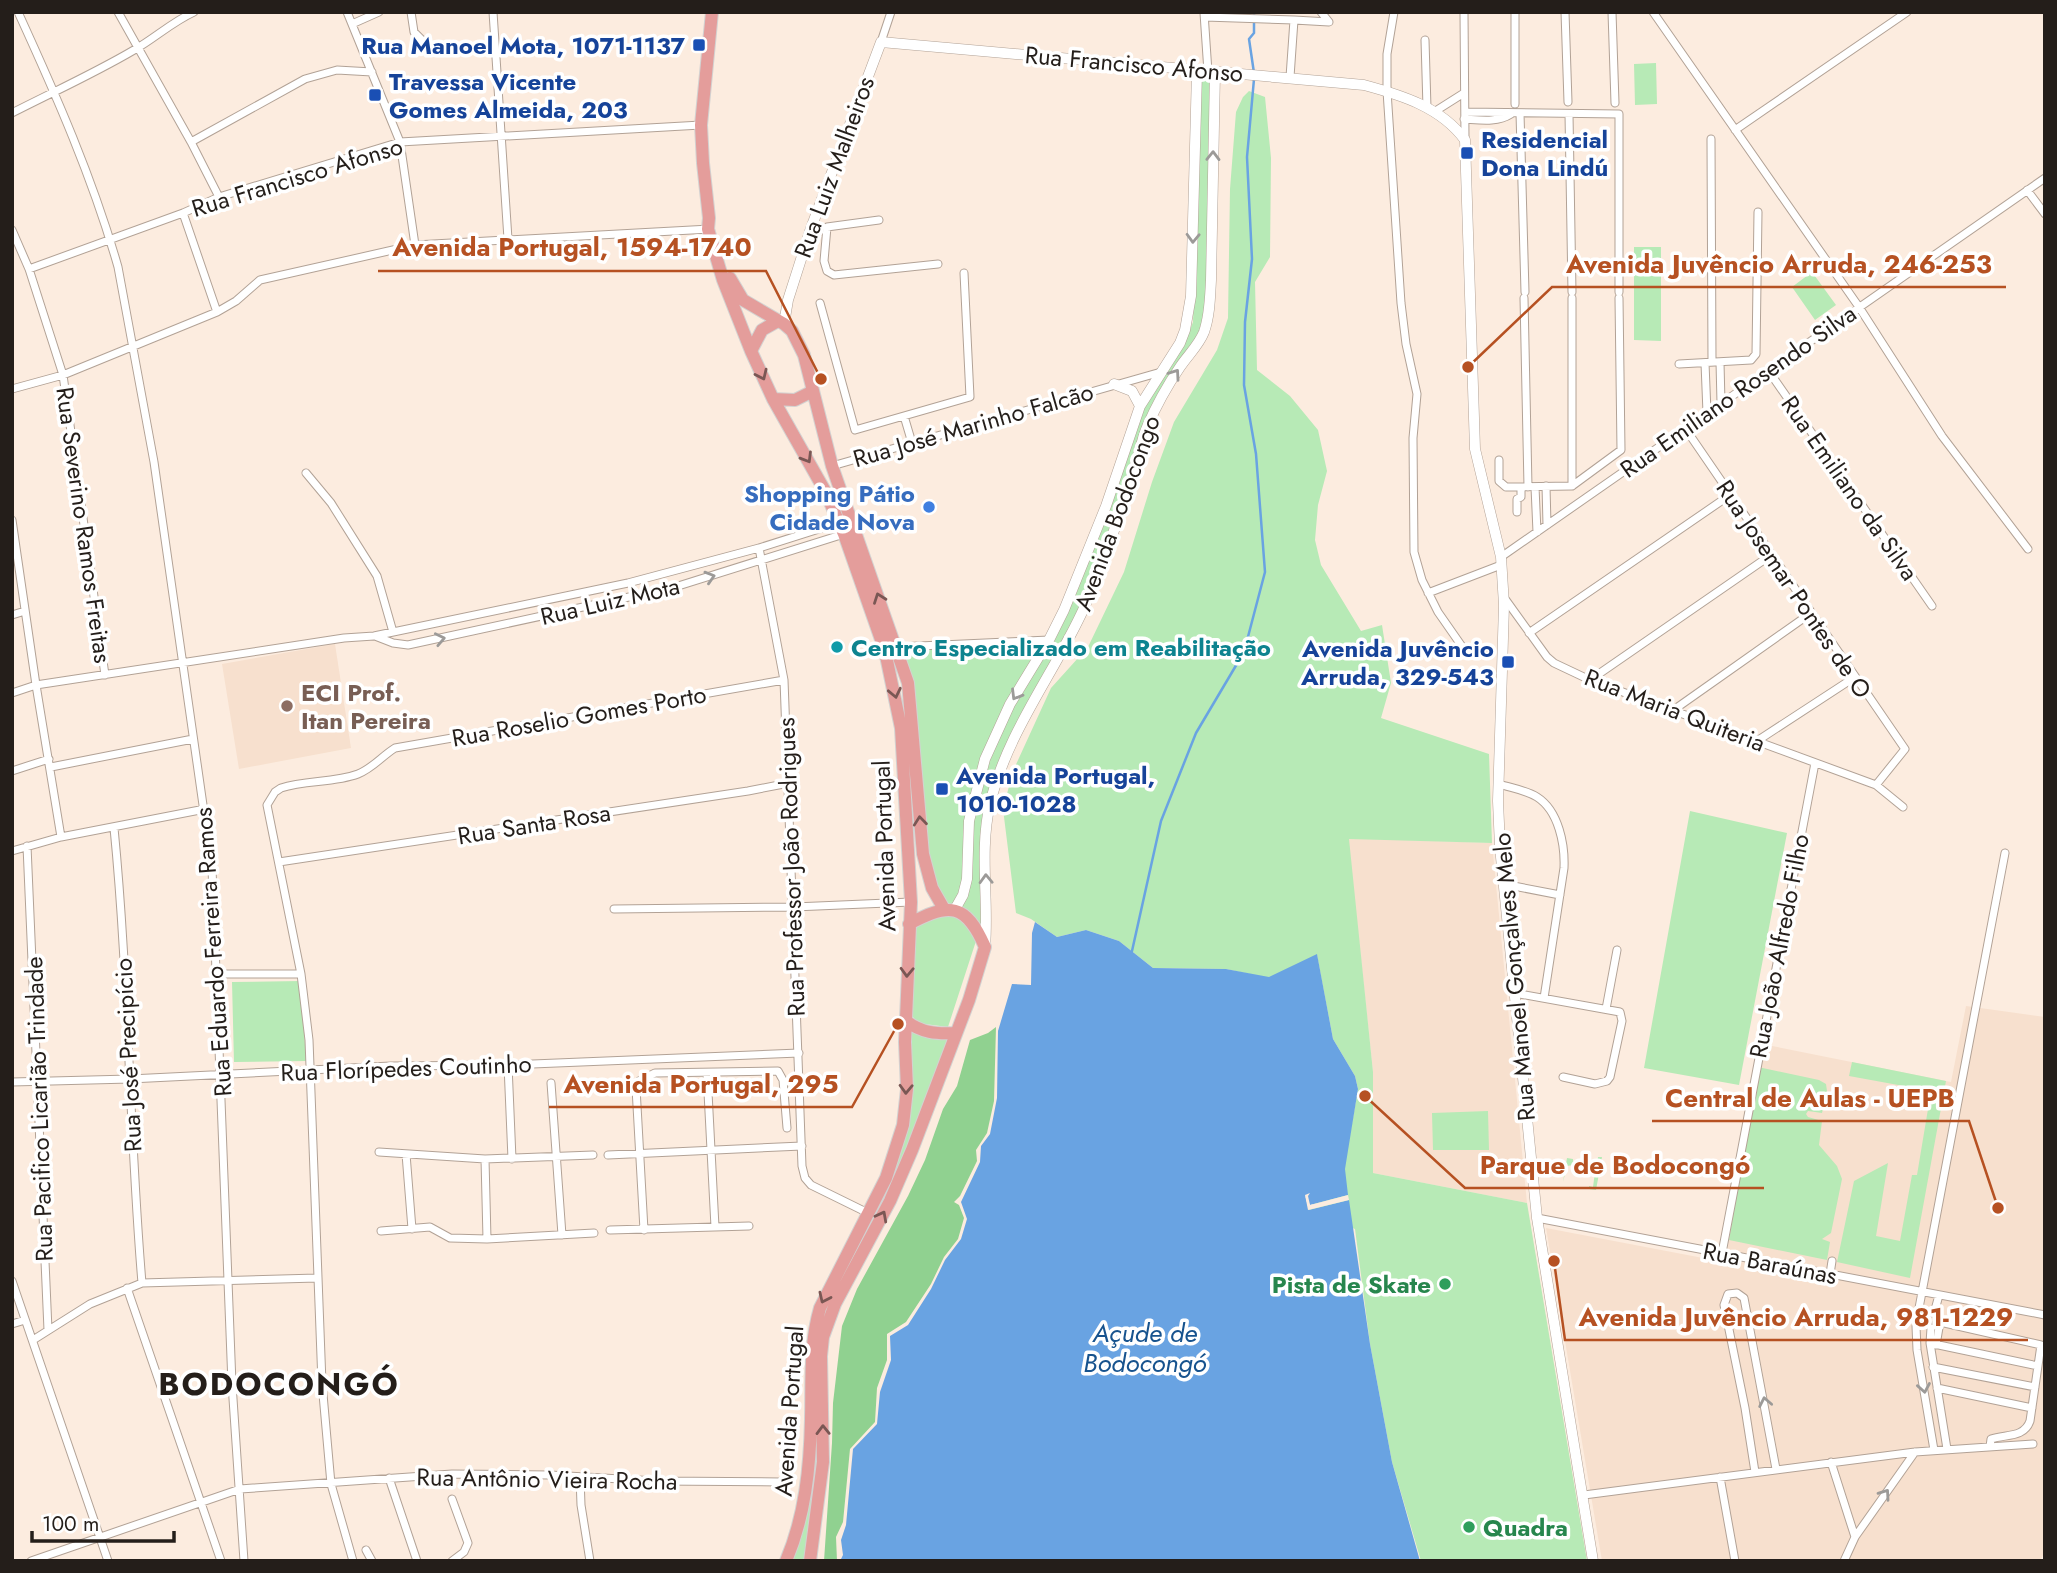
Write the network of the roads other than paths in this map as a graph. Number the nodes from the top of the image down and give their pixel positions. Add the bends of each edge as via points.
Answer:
1 (18, 12) edge
2 (118, 12) edge
3 (194, 12) edge
4 (347, 12) edge
5 (379, 12) edge
6 (411, 12) edge
7 (492, 12) edge
8 (712, 12) edge
9 (891, 12) edge
10 (1321, 12) edge
11 (1394, 12) edge
12 (1464, 12) edge
13 (1514, 12) edge
14 (1566, 12) edge
15 (1612, 12) edge
16 (1653, 12) edge
17 (1907, 12) edge
18 (1204, 14) edge
19 (1294, 20) junction
20 (352, 24) junction
21 (1425, 40) dead end
22 (881, 42) junction
23 (137, 48) junction
24 (431, 49) dead end
25 (372, 72) junction
26 (1207, 72) junction
27 (1290, 77) junction
28 (54, 91) junction
29 (1387, 92) junction
30 (1464, 93) junction
31 (1568, 102) dead end
32 (1615, 103) dead end
33 (1515, 104) dead end
34 (1430, 110) junction
35 (12, 113) edge
36 (1520, 113) junction
37 (1569, 114) junction
38 (1464, 116) junction
39 (702, 125) junction
40 (1735, 130) junction
41 (502, 135) junction
42 (1711, 139) dead end
43 (1465, 140) junction
44 (191, 142) junction
45 (400, 142) junction
46 (2045, 178) edge
47 (2027, 190) junction
48 (219, 197) junction
49 (1758, 212) dead end
50 (183, 213) junction
51 (2045, 214) edge
52 (879, 220) dead end
53 (710, 225) junction
54 (827, 227) junction
55 (811, 228) junction
56 (12, 230) edge
57 (110, 239) junction
58 (508, 239) junction
59 (415, 245) junction
60 (938, 264) dead end
61 (29, 270) junction
62 (964, 273) dead end
63 (820, 303) dead end
64 (1859, 307) junction
65 (217, 312) junction
66 (781, 323) junction
67 (133, 348) junction
68 (751, 351) junction
69 (1712, 362) junction
70 (1679, 364) dead end
71 (1768, 370) junction
72 (1162, 372) junction
73 (63, 375) junction
74 (1114, 384) junction
75 (12, 389) edge
76 (813, 391) junction
77 (773, 399) junction
78 (1721, 403) junction
79 (1140, 406) junction
80 (1707, 413) junction
81 (905, 416) junction
82 (1685, 428) junction
83 (912, 443) junction
84 (1499, 460) dead end
85 (832, 467) junction
86 (306, 473) dead end
87 (1546, 486) junction
88 (1572, 486) junction
89 (1528, 487) junction
90 (1730, 495) junction
91 (1517, 512) dead end
92 (12, 520) edge
93 (1547, 525) junction
94 (841, 528) junction
95 (1537, 531) junction
96 (14, 537) edge
97 (759, 548) junction
98 (2028, 549) dead end
99 (1771, 555) junction
100 (762, 560) junction
101 (1501, 561) junction
102 (1428, 593) junction
103 (1503, 595) junction
104 (1932, 606) dead end
105 (25, 611) junction
106 (1811, 613) junction
107 (12, 615) edge
108 (393, 632) junction
109 (1529, 633) junction
110 (374, 636) junction
111 (1049, 640) junction
112 (897, 647) junction
113 (1468, 655) dead end
114 (183, 664) junction
115 (105, 676) junction
116 (1855, 677) junction
117 (784, 680) junction
118 (1590, 680) junction
119 (36, 685) junction
120 (12, 693) edge
121 (1675, 709) junction
122 (193, 739) junction
123 (1757, 741) junction
124 (50, 763) junction
125 (1815, 763) junction
126 (12, 771) edge
127 (789, 783) junction
128 (1499, 784) junction
129 (1876, 785) junction
130 (1903, 807) dead end
131 (205, 810) junction
132 (114, 828) junction
133 (61, 837) junction
134 (27, 846) junction
135 (12, 851) edge
136 (2005, 853) dead end
137 (279, 862) junction
138 (1503, 884) junction
139 (1560, 895) junction
140 (911, 902) junction
141 (793, 907) junction
142 (614, 909) dead end
143 (949, 910) junction
144 (909, 924) junction
145 (985, 947) junction
146 (1617, 950) dead end
147 (218, 974) junction
148 (301, 974) junction
149 (1514, 993) junction
150 (1544, 998) junction
151 (1606, 1009) junction
152 (906, 1021) junction
153 (956, 1032) junction
154 (799, 1053) junction
155 (508, 1065) junction
156 (309, 1071) junction
157 (707, 1073) junction
158 (221, 1075) junction
159 (1563, 1077) dead end
160 (130, 1079) junction
161 (37, 1081) junction
162 (12, 1082) edge
163 (551, 1083) dead end
164 (787, 1128) dead end
165 (803, 1146) junction
166 (711, 1149) junction
167 (379, 1152) dead end
168 (406, 1154) junction
169 (640, 1154) junction
170 (593, 1155) dead end
171 (557, 1156) junction
172 (608, 1156) dead end
173 (485, 1159) junction
174 (512, 1159) junction
175 (867, 1213) junction
176 (1537, 1218) junction
177 (749, 1226) dead end
178 (715, 1227) junction
179 (412, 1228) junction
180 (610, 1230) dead end
181 (644, 1230) junction
182 (381, 1231) dead end
183 (594, 1233) dead end
184 (562, 1234) junction
185 (487, 1239) junction
186 (1722, 1253) junction
187 (1832, 1261) dead end
188 (1830, 1274) junction
189 (317, 1278) junction
190 (229, 1280) junction
191 (12, 1282) edge
192 (142, 1283) junction
193 (127, 1288) junction
194 (1921, 1292) junction
195 (1940, 1295) junction
196 (1919, 1308) tunnel mouth
197 (1935, 1310) tunnel mouth
198 (2045, 1315) edge
199 (25, 1320) junction
200 (12, 1324) edge
201 (48, 1330) junction
202 (33, 1340) junction
203 (1933, 1344) junction
204 (2038, 1366) junction
205 (1933, 1367) junction
206 (2035, 1387) junction
207 (1937, 1388) junction
208 (2032, 1408) junction
209 (2033, 1444) dead end
210 (1990, 1447) junction
211 (1947, 1449) junction
212 (1934, 1450) junction
213 (1915, 1452) junction
214 (1831, 1462) junction
215 (1776, 1469) junction
216 (1755, 1472) junction
217 (580, 1477) junction
218 (1720, 1477) junction
219 (389, 1478) junction
220 (781, 1482) dead end
221 (331, 1484) junction
222 (240, 1489) junction
223 (1584, 1495) junction
224 (820, 1498) junction
225 (452, 1499) dead end
226 (201, 1501) junction
227 (1855, 1537) junction
228 (100, 1538) junction
229 (366, 1550) dead end
230 (30, 1561) edge
231 (108, 1561) edge
232 (221, 1561) edge
233 (244, 1561) edge
234 (353, 1561) edge
235 (372, 1561) edge
236 (417, 1561) edge
237 (452, 1561) edge
238 (590, 1561) edge
239 (786, 1561) edge
240 (810, 1561) edge
241 (818, 1561) edge
242 (1593, 1561) edge
243 (1735, 1561) edge
244 (1844, 1561) edge

1 - 28 street, Rua Eduardo Ferreira Ramos
2 - 23 street
3 - 23 street
4 - 20 street
5 - 20 street
6 - 24 street via 414,32
7 - 41 street
8 - 39 main road
9 - 22 street, Rua Luiz Malheiros
10 - 19 street via 1329,22
11 - 29 street
12 - 30 street
13 - 33 street
14 - 31 street
15 - 32 street
16 - 40 street
17 - 40 street
18 - 19 street
18 - 26 street, Avenida Bodocongo
19 - 27 street
20 - 25 street
21 - 34 street
22 - 26 street, Rua Francisco Afonso
22 - 55 street, Rua Luiz Malheiros
23 - 28 street
23 - 44 street
25 - 44 street via 337,70 305,79
25 - 45 street
26 - 27 street, Rua Francisco Afonso
26 -> 72 street, Avenida Bodocongo via 1190,312 1180,343
145 -> 26 street, Avenida Bodocongo via 986,835 996,779 1083,608 1156,407 1205,330 1210,280
27 - 29 street, Rua Francisco Afonso
28 - 35 street
28 - 57 street, Rua Eduardo Ferreira Ramos
29 - 34 street, Rua Francisco Afonso
29 - 102 street via 1401,303 1417,394 1414,552
30 - 34 street
30 - 38 street
34 - 43 street, Rua Francisco Afonso
36 - 37 street
36 - 38 street
36 - 89 street
37 - 88 street
37 - 88 street via 1619,114 1620,450
38 - 43 street
39 - 41 street, Rua Francisco Afonso
39 - 53 main road
40 - 64 street
41 - 45 street, Rua Francisco Afonso
41 - 58 street
42 - 69 street
43 - 101 street, Rua Manoel Gonçalves Melo via 1475,449
44 - 48 street
45 - 48 street, Rua Francisco Afonso
45 - 59 street
46 - 47 street, Rua Emiliano Rosendo Silva
47 - 51 street
47 - 64 street, Rua Emiliano Rosendo Silva
48 - 50 street, Rua Francisco Afonso
49 - 69 street via 1756,354 1751,360
50 - 57 street, Rua Francisco Afonso
50 - 65 street
52 - 54 street
53 - 58 street
53 - 66 main road via 732,285 743,300
53 - 68 main road, Avenida Portugal via 723,280
54 - 55 street
54 - 60 street via 824,261 834,275
55 - 66 street, Rua Luiz Malheiros
56 - 61 street, Rua Severino Ramos Freitas
57 - 61 street, Rua Francisco Afonso
57 - 67 street, Rua Eduardo Ferreira Ramos
58 - 59 street
59 - 65 street via 260,280
61 - 73 street, Rua Severino Ramos Freitas
62 - 81 street via 970,397
63 - 81 street via 855,430
64 - 71 street, Rua Emiliano Rosendo Silva
64 - 98 street via 1942,436
65 - 67 street
66 - 68 main road via 762,330
66 - 76 main road, Avenida Portugal via 797,340
67 - 73 street
67 - 114 street, Rua Eduardo Ferreira Ramos
68 -> 77 main road, Avenida Portugal
69 - 70 street
69 - 78 street
69 - 80 street
71 - 78 street, Rua Emiliano Rosendo Silva
71 - 104 street, Rua Emiliano da Silva
72 - 74 street, Rua José Marinho Falcão
72 - 79 street, Avenida Bodocongo
73 - 75 street
73 - 115 street, Rua Severino Ramos Freitas
74 - 79 street via 1132,391
74 - 83 street, Rua José Marinho Falcão
76 - 77 main road via 795,400
76 - 85 main road, Avenida Portugal
77 -> 94 main road, Avenida Portugal
78 - 80 street, Rua Emiliano Rosendo Silva
79 - 111 street, Avenida Bodocongo via 1107,506
80 - 82 street, Rua Emiliano Rosendo Silva
81 - 83 street
82 - 90 street, Rua Josemar Pontes de O
82 - 93 street, Rua Emiliano Rosendo Silva
83 - 85 street, Rua José Marinho Falcão
84 - 89 street via 1502,485
112 -> 85 main road, Avenida Portugal
86 - 108 street via 331,503 377,576
87 - 88 street
87 - 89 street
87 - 93 street
89 - 91 street via 1517,499
89 - 95 street
90 - 99 street, Rua Josemar Pontes de O
90 - 109 street
92 - 96 street
93 - 95 street, Rua Emiliano Rosendo Silva
94 - 97 street, Rua Luiz Mota
94 - 100 street, Rua Luiz Mota
94 -> 140 main road, Avenida Portugal via 885,651 898,706
95 - 101 street, Rua Emiliano Rosendo Silva
96 - 105 street
97 - 100 street, Rua Professor João Rodrigues
97 - 108 street, Rua Luiz Mota via 628,583
99 - 106 street, Rua Josemar Pontes de O
99 - 118 street
110 -> 100 street, Rua Luiz Mota via 408,645 426,642 635,597
100 - 117 street, Rua Professor João Rodrigues
101 - 102 street, Rua Emiliano Rosendo Silva
101 - 103 street, Rua Manoel Gonçalves Melo
102 - 113 street
103 - 109 street, Rua Maria Quiteria
103 - 128 street, Rua Manoel Gonçalves Melo
105 - 107 street
105 - 119 street
106 - 116 street, Rua Josemar Pontes de O
106 - 121 street
108 - 110 street, Rua Luiz Mota
109 - 118 street, Rua Maria Quiteria via 1554,663
110 - 114 street, Rua Luiz Mota
111 - 112 street
111 -> 143 street, Avenida Bodocongo via 1010,704 985,759 969,821 967,879 963,895
143 -> 112 main road, Avenida Portugal via 932,888 923,854 911,699
114 - 115 street, Rua Luiz Mota
114 - 122 street, Rua Eduardo Ferreira Ramos
115 - 119 street, Rua Luiz Mota
116 - 123 street
116 - 129 street, Rua Josemar Pontes de O via 1905,749
117 - 127 street, Rua Professor João Rodrigues
117 - 137 street, Rua Roselio Gomes Porto via 395,748 355,775 281,788 267,805
118 - 121 street, Rua Maria Quiteria
119 - 120 street, Rua Luiz Mota
119 - 124 street
121 - 123 street, Rua Maria Quiteria
122 - 124 street
122 - 131 street, Rua Eduardo Ferreira Ramos
123 - 125 street, Rua Maria Quiteria
124 - 126 street
124 - 133 street
125 - 129 street, Rua Maria Quiteria
125 - 186 street, Rua João Alfredo Filho
127 - 137 street, Rua Santa Rosa
127 - 141 street, Rua Professor João Rodrigues
128 - 138 street, Rua Manoel Gonçalves Melo
128 - 139 street via 1536,796 1555,819 1564,848
129 - 130 street, Rua Maria Quiteria
131 - 132 street
131 - 147 street, Rua Eduardo Ferreira Ramos
132 - 133 street
132 - 160 street, Rua José Precipício
133 - 134 street
134 - 135 street
134 - 161 street, Rua Pacifico Licarião Trindade
136 - 194 street
137 - 148 street
138 - 139 street
138 - 149 street, Rua Manoel Gonçalves Melo
139 - 150 street
140 - 141 street
140 - 144 main road, Avenida Portugal
141 - 142 street
141 - 154 street, Rua Professor João Rodrigues
143 - 144 main road via 928,913
143 - 145 main road, Avenida Portugal via 972,922
144 -> 152 main road, Avenida Portugal
145 - 153 main road, Avenida Portugal
146 - 151 street
147 - 148 street
147 - 158 street, Rua Eduardo Ferreira Ramos
148 - 156 street
149 - 150 street
149 - 176 street, Rua Manoel Gonçalves Melo
150 - 151 street
151 - 159 street via 1622,1016 1610,1077 1595,1084
152 - 153 main road via 937,1035
152 -> 175 main road, Avenida Portugal via 903,1125 886,1178
224 -> 153 main road, Avenida Portugal via 821,1356 826,1328 902,1174
154 - 155 street, Rua Florípedes Coutinho
154 - 165 street, Rua Professor João Rodrigues
155 - 156 street, Rua Florípedes Coutinho
155 - 174 street
156 - 158 street, Rua Florípedes Coutinho
156 - 189 street
157 - 164 street via 778,1071 785,1087
157 - 166 street
157 - 169 street via 655,1073 639,1081
158 - 160 street, Rua Florípedes Coutinho
158 - 190 street, Rua Eduardo Ferreira Ramos
160 - 161 street, Rua Florípedes Coutinho
160 - 192 street, Rua José Precipício
161 - 162 street, Rua Florípedes Coutinho
161 - 201 street, Rua Pacifico Licarião Trindade
163 - 171 street
165 - 166 street
165 - 175 street, Rua Professor João Rodrigues via 803,1172 811,1185
166 - 169 street
166 - 178 street
167 - 168 street
168 - 173 street
168 - 179 street
169 - 172 street
169 - 181 street
170 - 171 street
171 - 174 street
171 - 184 street
173 - 174 street
173 - 185 street
175 -> 239 main road, Avenida Portugal via 813,1331 806,1494
176 - 186 street, Rua Baraúnas
176 - 223 street, Rua Manoel Gonçalves Melo
177 - 178 street
178 - 181 street
179 - 182 street
179 - 185 street via 430,1227 450,1238
180 - 181 street
183 - 184 street
184 - 185 street
186 - 188 street, Rua Baraúnas
187 - 188 street
188 - 194 street, Rua Baraúnas
189 - 190 street
189 - 221 street
190 - 192 street
190 - 222 street, Rua Eduardo Ferreira Ramos
191 - 199 street
192 - 193 street
193 - 201 street
193 - 226 street
194 - 195 street, Rua Baraúnas
194 - 196 street
195 - 197 street
195 - 198 street, Rua Baraúnas
199 - 200 street
199 - 202 street
201 - 202 street
202 - 228 street
203 - 204 street
203 - 204 street via 1940,1322 2040,1344
203 - 205 street
203 -> 212 street via 1931,1330 1916,1328
204 - 206 street
205 - 206 street
205 - 207 street
206 - 208 street
207 - 208 street
207 - 211 street
208 - 210 street via 2027,1429 1991,1439
209 - 210 street
210 - 211 street
211 - 212 street
212 - 213 street
213 - 214 street
227 -> 213 street
214 - 215 street
214 - 227 street
215 - 216 street
215 -> 216 street via 1744,1297 1731,1293 1724,1305
216 - 218 street
217 - 219 street, Rua Antônio Vieira Rocha via 452,1474
217 - 220 street, Rua Antônio Vieira Rocha
217 - 238 street
218 - 223 street
218 - 243 street
219 - 221 street, Rua Antônio Vieira Rocha
219 - 236 street
221 - 222 street, Rua Antônio Vieira Rocha
221 - 234 street
222 - 226 street, Rua Antônio Vieira Rocha
222 - 233 street, Rua Eduardo Ferreira Ramos
223 - 242 street, Rua Manoel Gonçalves Melo
224 - 240 main road, Avenida Portugal
224 - 241 main road, Avenida Portugal
225 - 237 street via 468,1543
226 - 228 street, Rua Antônio Vieira Rocha
226 - 232 street
227 - 244 street
228 - 230 street, Rua Antônio Vieira Rocha
228 - 231 street
229 - 235 street

